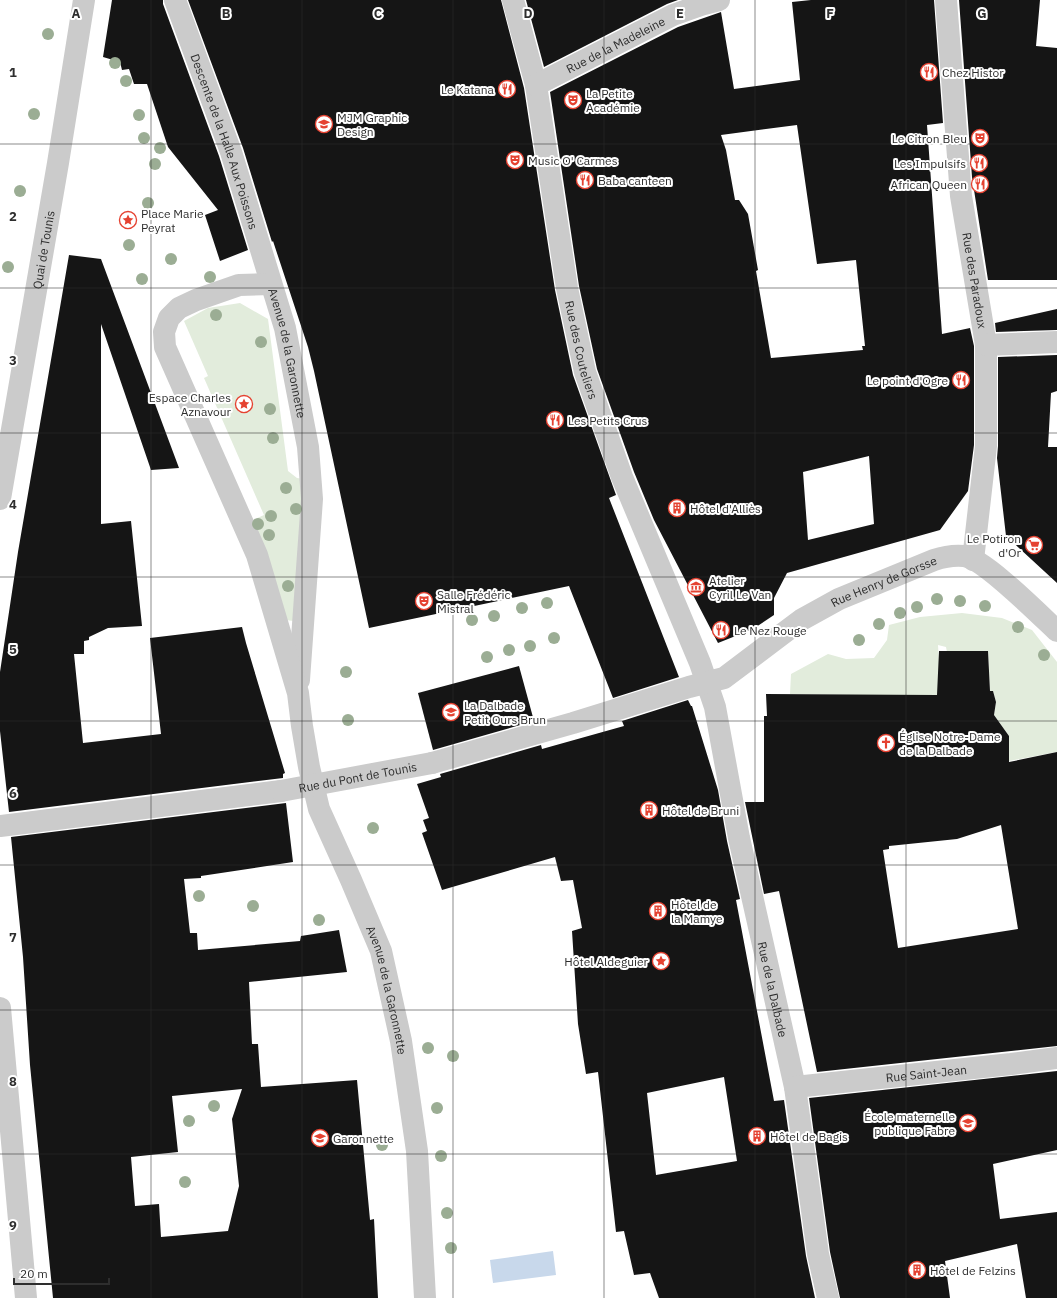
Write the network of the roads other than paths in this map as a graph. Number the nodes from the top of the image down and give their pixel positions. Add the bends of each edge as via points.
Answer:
1 (175, 0) edge
2 (514, 0) edge
3 (719, 0) edge
4 (946, 0) edge
5 (83, 7) edge
6 (536, 85) junction
7 (271, 284) junction
8 (1057, 342) edge
9 (986, 345) junction
10 (0, 499) edge
11 (973, 560) junction
12 (1057, 631) edge
13 (707, 683) junction
14 (298, 693) junction
15 (0, 826) edge
16 (0, 1008) edge
17 (1057, 1058) edge
18 (795, 1088) junction
19 (26, 1298) edge
20 (425, 1298) edge
21 (828, 1298) edge

1 - 7 street, Descente de la Halle Aux Poissons via 232,152
2 - 6 street, Rue des Couteliers
3 - 6 street, Rue de la Madeleine via 673,15
4 - 9 street, Rue des Paradoux via 961,196
5 - 10 street, Quai de Tounis
6 - 13 street, Rue des Couteliers via 567,288 585,372 622,477
7 - 14 street, Avenue de la Garonnette via 285,328 308,447 312,499
7 - 14 street, Avenue de la Garonnette via 239,285 196,300 179,308 168,318 164,332 165,347 257,555
8 - 9 street
9 - 11 street, Rue des Paradoux via 986,446
11 - 12 street, Rue Henry de Gorsse via 987,568
11 - 13 street, Rue Henry de Gorsse via 965,556 946,556 839,599 801,620 724,678
13 - 15 street, Rue du Pont de Tounis, bridge via 432,763 281,791
13 - 18 street, Rue de la Dalbade via 715,707 739,838
14 - 20 street, Avenue de la Garonnette via 309,767 319,809 381,951 401,1041 417,1151
16 - 19 street
17 - 18 street, Rue Saint-Jean
18 - 21 street, Rue de la Dalbade via 818,1254

